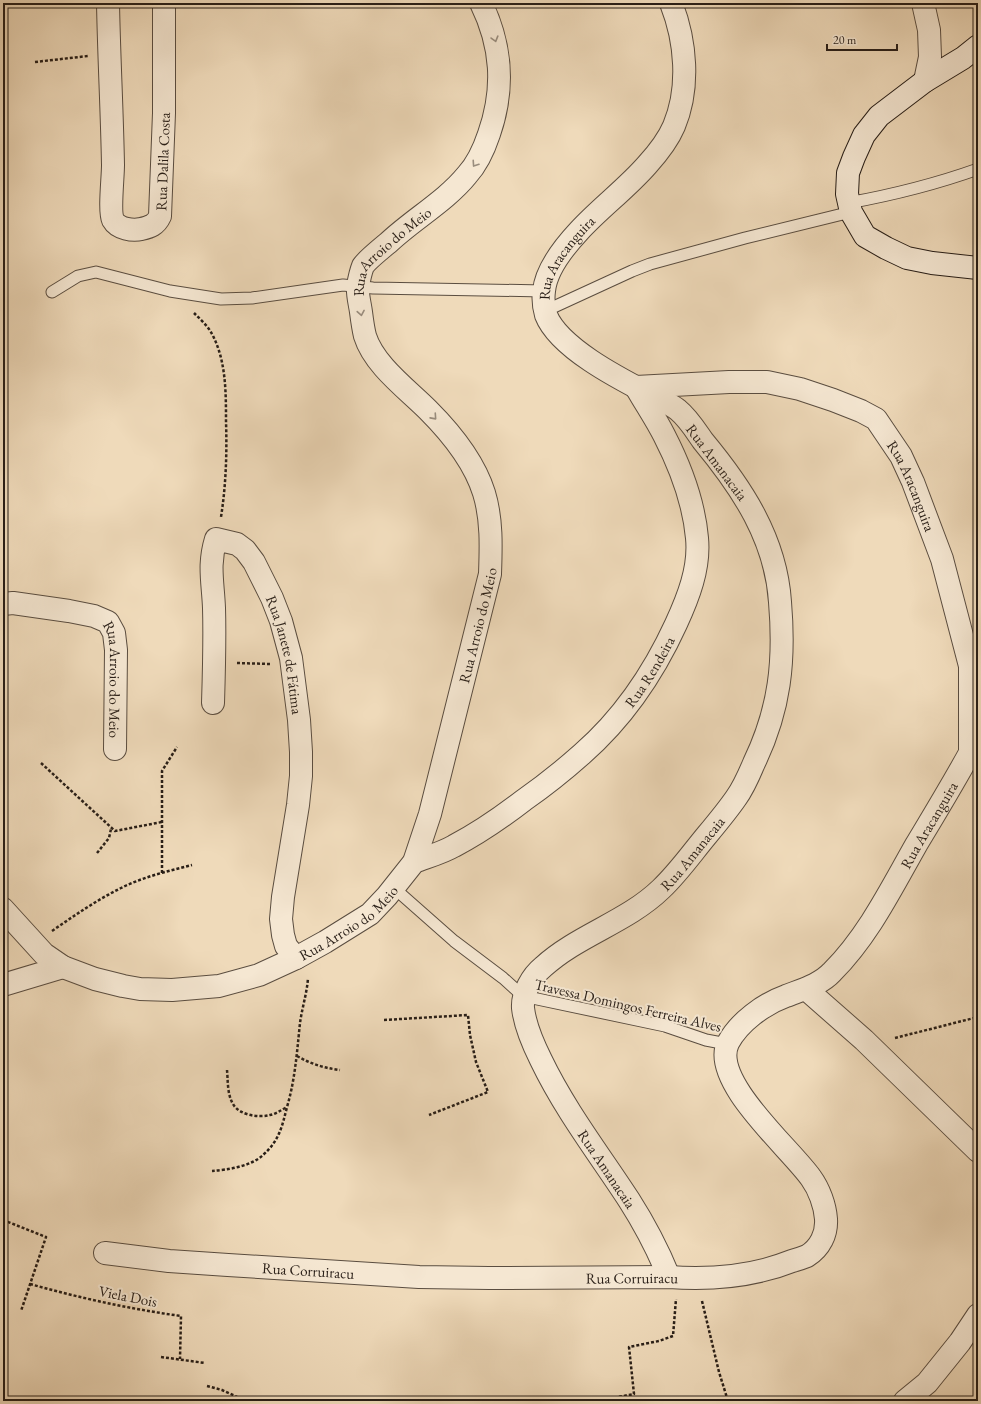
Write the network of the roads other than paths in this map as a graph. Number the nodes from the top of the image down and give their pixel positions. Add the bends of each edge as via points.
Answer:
1 (108, 3) edge
2 (164, 3) edge
3 (481, 3) edge
4 (671, 3) edge
5 (922, 3) edge
6 (978, 46) edge
7 (925, 81) junction
8 (978, 169) edge
9 (850, 208) junction
10 (978, 268) edge
11 (358, 286) junction
12 (52, 292) dead end
13 (544, 301) junction
14 (636, 387) junction
15 (3, 604) edge
16 (214, 703) dead end
17 (974, 745) edge
18 (116, 750) dead end
19 (414, 862) junction
20 (394, 888) junction
21 (3, 909) edge
22 (296, 958) junction
23 (63, 967) junction
24 (3, 985) edge
25 (806, 989) junction
26 (524, 996) junction
27 (728, 1044) junction
28 (978, 1150) edge
29 (105, 1252) dead end
30 (669, 1277) junction
31 (978, 1315) edge
32 (906, 1401) edge

1 - 2 street, Rua Dalila Costa via 112,211 113,220 128,229 150,227 157,223 160,216 164,113
3 -> 11 street, Rua Arroio do Meio via 496,44 500,68 496,116 483,152 467,175 363,266
4 - 13 street, Rua Aracanguira via 677,16 685,74 674,126 661,148 645,167 571,239 548,277
5 - 7 street via 929,30 930,57
6 - 7 street
7 - 9 street via 879,116 864,135 848,173 847,194
8 - 9 lane
9 - 10 street via 865,236 907,258
9 - 13 lane via 650,264
11 - 12 lane via 343,285 276,295 220,298 170,291 96,272 78,276
11 - 13 lane
11 -> 19 street, Rua Arroio do Meio via 365,336 374,354 458,444 484,493 489,521 490,574 430,814
13 - 14 street, Rua Aracanguira via 547,317 568,343 592,362
14 - 17 street, Rua Aracanguira via 767,382 833,400 876,419 901,456 942,559 970,666
14 - 19 street, Rua Rendeira via 664,435 676,462 691,507 697,539 696,565 688,597 668,641 624,710 583,753 495,822 453,847
14 - 26 street, Rua Amanacaia via 679,411 724,467 749,504 765,537 776,566 783,640 776,705 762,746 737,797 665,886 648,901 558,954 539,970
15 - 18 street, Rua Arroio do Meio via 13,603 69,611 108,622 114,633 116,650
16 - 22 street, Rua Janete de Fátima via 214,603 211,564 216,539 237,544 254,562 281,621 291,658 302,752 298,806 281,919 286,946
17 - 25 street, Rua Aracanguira via 873,920 851,951 830,974
19 - 20 street, Rua Arroio do Meio
20 - 22 street, Rua Arroio do Meio via 370,914
20 - 26 lane, Travessa Domingos Ferreira Alves via 454,941
21 - 23 street, Rua Arroio do Meio via 34,944
22 - 23 street, Rua Arroio do Meio via 259,975 218,986 172,990 124,986
23 - 24 street
25 - 27 street, Rua Corruiracu via 784,996 753,1015 739,1026
25 - 28 street via 864,1040
26 - 27 lane, Travessa Domingos Ferreira Alves via 665,1026 706,1040
26 - 30 street, Rua Amanacaia via 523,1008 527,1027 550,1079 579,1128 631,1203 655,1244
27 - 30 street, Rua Corruiracu via 728,1068 742,1099 812,1180 826,1214 827,1229 820,1243 807,1256 785,1264 732,1277
29 - 30 street, Rua Corruiracu via 169,1261 418,1277
31 - 32 street via 927,1383

